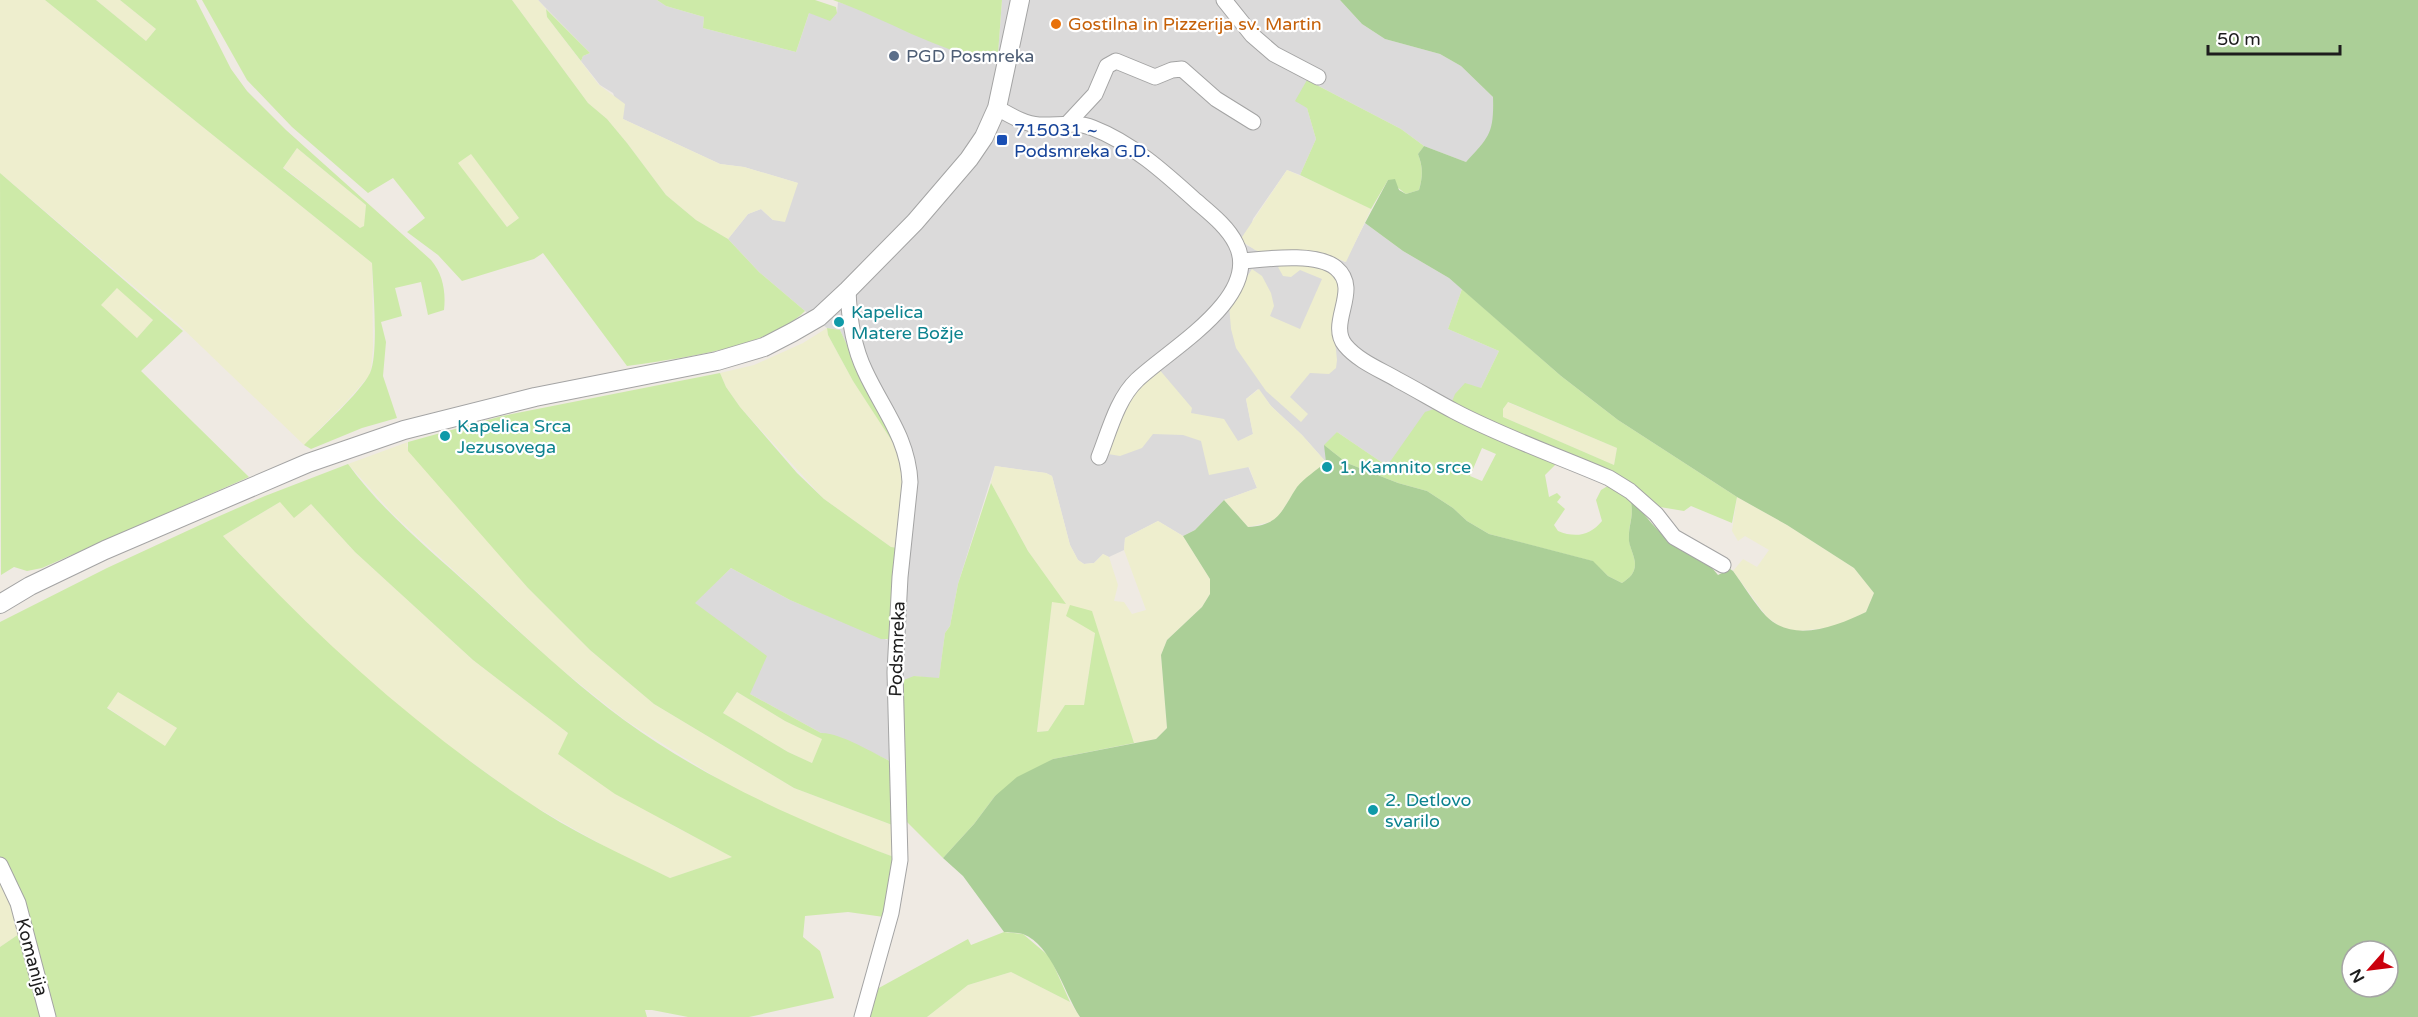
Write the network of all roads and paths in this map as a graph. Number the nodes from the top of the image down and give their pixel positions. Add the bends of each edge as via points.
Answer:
1 (1020, 0) edge
2 (1224, 0) edge
3 (1318, 77) dead end
4 (997, 108) junction
5 (1253, 122) dead end
6 (1068, 123) junction
7 (1242, 261) junction
8 (848, 290) junction
9 (1099, 457) dead end
10 (1723, 565) dead end
11 (0, 604) edge
12 (0, 865) edge
13 (48, 1017) edge
14 (862, 1017) edge

1 - 4 street
2 - 3 street via 1252,35 1274,54
4 - 6 street via 1038,125
4 - 8 street via 984,137 950,184
5 - 6 street via 1216,99 1182,69 1155,77 1116,61 1107,66 1095,94
6 - 7 street via 1092,128 1165,173 1214,217 1236,243
7 - 9 street via 1240,276 1228,300 1135,382 1121,403
7 - 10 street via 1287,258 1321,261 1336,268 1345,282 1347,301 1339,334 1361,359 1455,412 1609,478 1656,514 1674,537
8 - 11 street via 819,317 764,348 535,397 404,430 308,463 105,550
8 - 14 street, Podsmreka via 855,346 900,435 910,482 895,672 900,860 891,913
12 - 13 street, Komanija via 18,903

